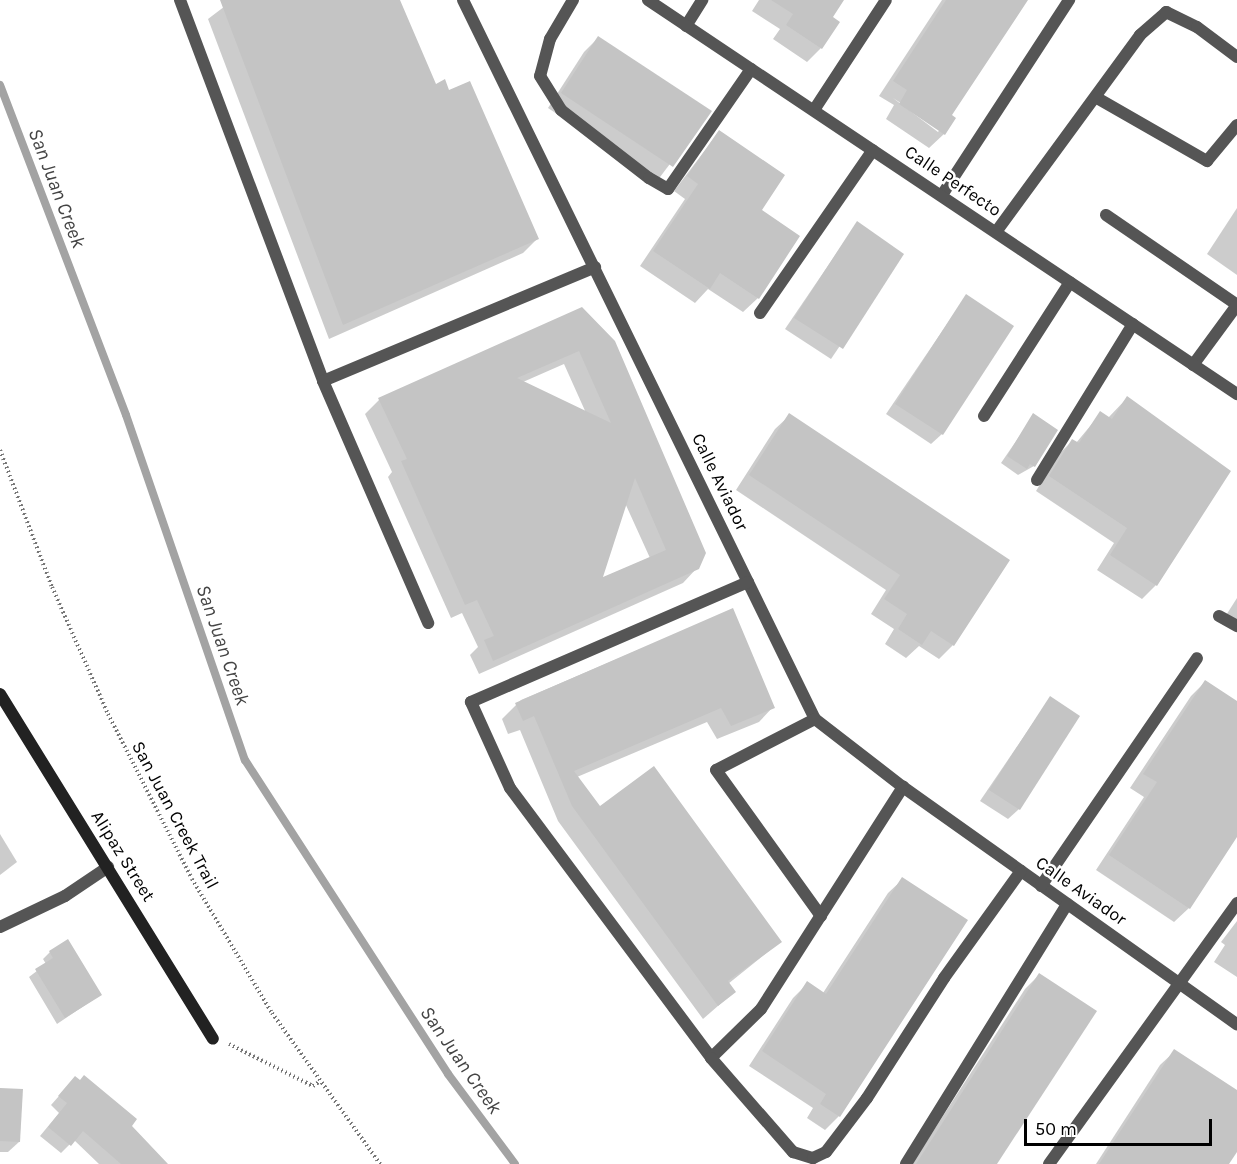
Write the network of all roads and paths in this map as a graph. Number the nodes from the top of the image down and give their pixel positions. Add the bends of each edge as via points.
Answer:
1 (180, 0) edge
2 (463, 0) edge
3 (573, 0) edge
4 (648, 0) edge
5 (702, 0) edge
6 (886, 0) edge
7 (1069, 0) edge
8 (686, 26) junction
9 (1237, 57) edge
10 (751, 69) junction
11 (1097, 98) junction
12 (814, 110) junction
13 (1237, 125) edge
14 (873, 150) junction
15 (942, 195) junction
16 (1106, 215) dead end
17 (996, 232) junction
18 (595, 267) junction
19 (1070, 282) junction
20 (1236, 304) edge
21 (760, 313) dead end
22 (1133, 324) junction
23 (1193, 365) junction
24 (322, 381) junction
25 (1237, 394) edge
26 (984, 416) dead end
27 (0, 450) edge
28 (1037, 480) dead end
29 (748, 582) junction
30 (1219, 616) dead end
31 (428, 624) dead end
32 (1237, 627) edge
33 (1197, 658) dead end
34 (0, 694) edge
35 (815, 719) junction
36 (903, 788) junction
37 (108, 867) junction
38 (1021, 871) junction
39 (1041, 886) junction
40 (1237, 903) edge
41 (1067, 904) junction
42 (821, 916) junction
43 (0, 927) edge
44 (1177, 982) junction
45 (1237, 1024) edge
46 (213, 1039) joint
47 (711, 1058) junction
48 (319, 1082) junction
49 (380, 1164) edge
50 (906, 1164) edge
51 (1049, 1164) edge

1 - 24 street
2 - 18 street, Calle Aviador
3 - 10 street via 550,39 540,76 561,111 668,189
4 - 8 street, Calle Perfecto
5 - 8 street
6 - 12 street
7 - 15 street
8 - 10 street, Calle Perfecto
9 - 11 street via 1197,27 1166,12 1140,35
10 - 12 street, Calle Perfecto
11 - 13 street via 1207,161
11 - 17 street
12 - 14 street, Calle Perfecto
14 - 15 street, Calle Perfecto
14 - 21 street
15 - 17 street, Calle Perfecto
16 - 20 street
17 - 19 street, Calle Perfecto
18 - 24 street
18 - 29 street, Calle Aviador
19 - 22 street, Calle Perfecto
19 - 26 street
20 - 23 street
22 - 23 street, Calle Perfecto
22 - 28 street
23 - 25 street, Calle Perfecto
24 - 31 street
27 - 48 path, San Juan Creek Trail via 52,587 139,780 232,947
29 - 35 street, Calle Aviador
29 - 47 street via 471,702 510,788
30 - 32 street
33 - 39 street
34 - 37 street, Alipaz Street
35 - 36 street, Calle Aviador
35 - 42 street via 716,770
36 - 38 street, Calle Aviador
36 - 42 street
37 - 43 street via 66,896
37 - 46 street, Alipaz Street
38 - 39 street, Calle Aviador
38 - 47 street via 826,1152 813,1158 793,1152
39 - 41 street, Calle Aviador
40 - 44 street
41 - 44 street, Calle Aviador
41 - 50 street
42 - 47 street via 761,1009
44 - 45 street, Calle Aviador
44 - 51 street
46 - 48 path via 246,1050 313,1086
48 - 49 path, San Juan Creek Trail

